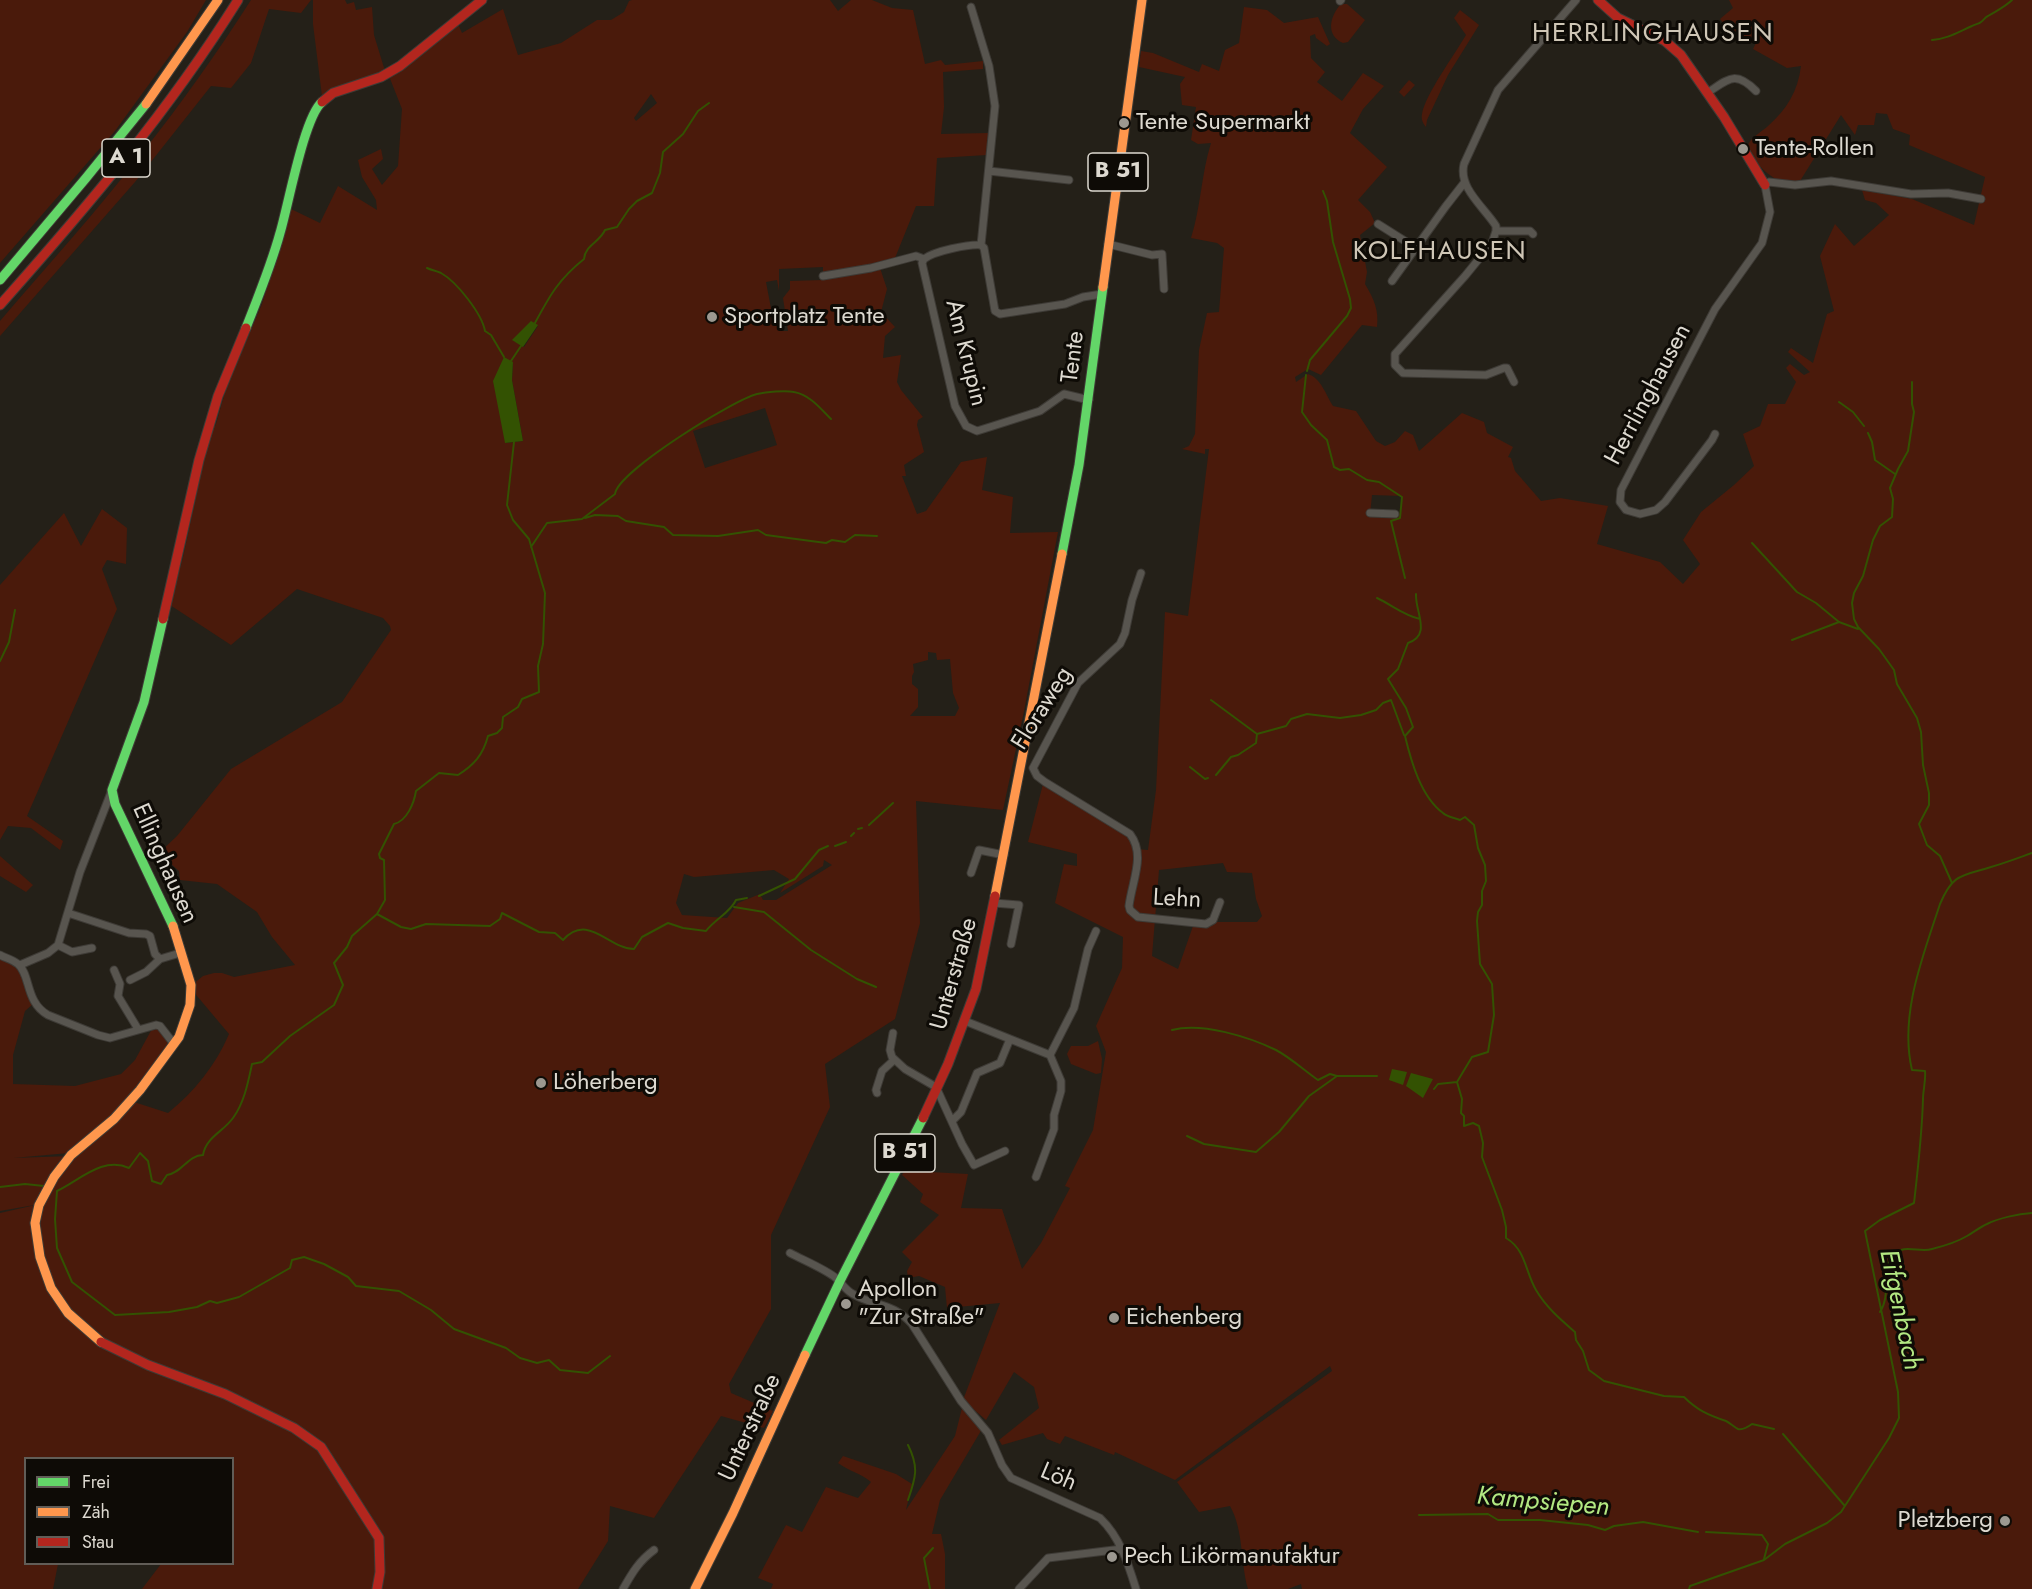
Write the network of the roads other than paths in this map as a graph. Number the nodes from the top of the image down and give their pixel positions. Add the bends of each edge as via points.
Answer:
1 (218, 0) edge
2 (238, 0) edge
3 (482, 0) edge
4 (1142, 0) edge
5 (1576, 0) edge
6 (1598, 0) edge
7 (971, 8) dead end
8 (1756, 91) dead end
9 (1707, 93) junction
10 (989, 171) junction
11 (1069, 180) dead end
12 (1464, 183) junction
13 (1765, 185) junction
14 (1982, 199) dead end
15 (1378, 224) dead end
16 (1496, 231) junction
17 (1533, 234) dead end
18 (1108, 244) junction
19 (981, 245) junction
20 (1416, 248) junction
21 (924, 259) junction
22 (823, 276) dead end
23 (0, 280) edge
24 (1392, 281) dead end
25 (1164, 289) dead end
26 (1102, 294) junction
27 (0, 305) edge
28 (1514, 382) dead end
29 (1089, 400) junction
30 (1715, 434) dead end
31 (1370, 513) dead end
32 (1395, 514) dead end
33 (1141, 573) dead end
34 (1032, 716) joint
35 (1022, 767) junction
36 (1032, 768) junction
37 (112, 790) junction
38 (1004, 855) junction
39 (971, 873) dead end
40 (1220, 902) dead end
41 (994, 903) junction
42 (68, 913) junction
43 (1096, 931) dead end
44 (1011, 944) dead end
45 (58, 945) junction
46 (92, 948) dead end
47 (180, 953) junction
48 (0, 955) edge
49 (160, 959) junction
50 (20, 966) junction
51 (114, 970) dead end
52 (130, 980) dead end
53 (965, 1021) junction
54 (138, 1029) junction
55 (893, 1034) dead end
56 (1010, 1039) junction
57 (174, 1044) junction
58 (1050, 1055) junction
59 (894, 1060) junction
60 (936, 1087) junction
61 (877, 1093) dead end
62 (952, 1121) junction
63 (1005, 1151) dead end
64 (1036, 1177) dead end
65 (790, 1253) dead end
66 (840, 1282) junction
67 (1122, 1549) junction
68 (654, 1550) dead end
69 (1021, 1587) edge
70 (377, 1589) edge
71 (623, 1589) edge
72 (696, 1589) edge
73 (1136, 1589) edge

1 - 23 main road, A 1 via 116,144
2 - 27 main road, A 1 via 150,127
3 - 37 main road, Ellinghausen via 400,66 381,77 333,93 317,106 280,235 215,406 136,727
4 - 18 main road, Tente / B 51
5 - 12 street via 1498,90 1464,164
6 - 9 main road, Herrlinghausen via 1621,20 1674,48
7 - 10 street via 989,66 995,106
8 - 9 street via 1735,77
9 - 13 main road, Herrlinghausen
10 - 11 street
10 - 19 street
12 - 16 street
12 - 20 street
13 - 14 street via 1831,182
13 - 30 street, Herrlinghausen via 1770,212 1764,240 1715,309 1620,490 1622,505 1640,514 1659,508
15 - 20 street
16 - 17 street
16 - 28 street via 1492,243 1465,276 1395,354 1395,365 1403,373 1465,375 1485,375 1507,368
18 - 25 street via 1162,255
18 - 26 main road, Tente / B 51
19 - 21 street
19 - 26 street via 995,311 1000,314
20 - 24 street
21 - 22 street via 916,256
21 - 29 street, Am Krupin via 955,406 966,426 987,429 1040,411 1065,394
26 - 29 main road, Tente / B 51
29 - 34 main road, Tente / B 51
31 - 32 street
33 - 36 street, Floraweg via 1120,644 1077,682
34 - 35 main road, Unterstraße / B 51
35 - 36 street, Floraweg
35 - 38 main road, Unterstraße / B 51
36 - 40 street, Lehn via 1045,782 1130,834 1137,843 1139,857 1129,906 1132,913 1138,917 1206,924 1213,920
37 - 42 street, Ellinghausen
37 - 47 main road, Ellinghausen via 115,804 163,900
38 - 39 street via 978,850
38 - 41 main road, Unterstraße / B 51
41 - 44 street, Unterstraße via 1019,905
41 - 53 main road, Unterstraße / B 51 via 978,981
42 - 45 street, Ellinghausen
42 - 49 street, Ellinghausen via 129,933 146,934
43 - 58 street via 1074,1008
45 - 46 street via 72,952
45 - 50 street
47 - 49 street, Ellinghausen
47 - 57 main road, Ellinghausen via 191,984 190,1005
48 - 50 street
49 - 52 street, Ellinghausen
50 - 54 street via 41,1011 105,1037
51 - 54 street via 120,984 118,996
53 - 56 street
53 - 60 main road, Unterstraße / B 51
54 - 57 street via 160,1026
55 - 59 street, Unterstraße via 890,1050
56 - 58 street
56 - 62 street via 1000,1063 977,1073 961,1112
57 - 70 main road via 132,1100 71,1155 39,1205 35,1223 40,1257 51,1288 68,1313 102,1343 225,1394 294,1428 321,1447 379,1538
58 - 64 street via 1061,1092 1054,1129
59 - 60 street
59 - 61 street via 882,1071
60 - 62 street
60 - 66 main road, Unterstraße / B 51
62 - 63 street via 974,1165
65 - 66 street
66 - 67 street, Löh via 854,1295 894,1308 912,1324 961,1401 988,1433 1011,1478 1100,1518 1111,1528
66 - 72 main road, Unterstraße / B 51
67 - 69 street via 1048,1558
67 - 73 street, Löh
68 - 71 street via 634,1568

